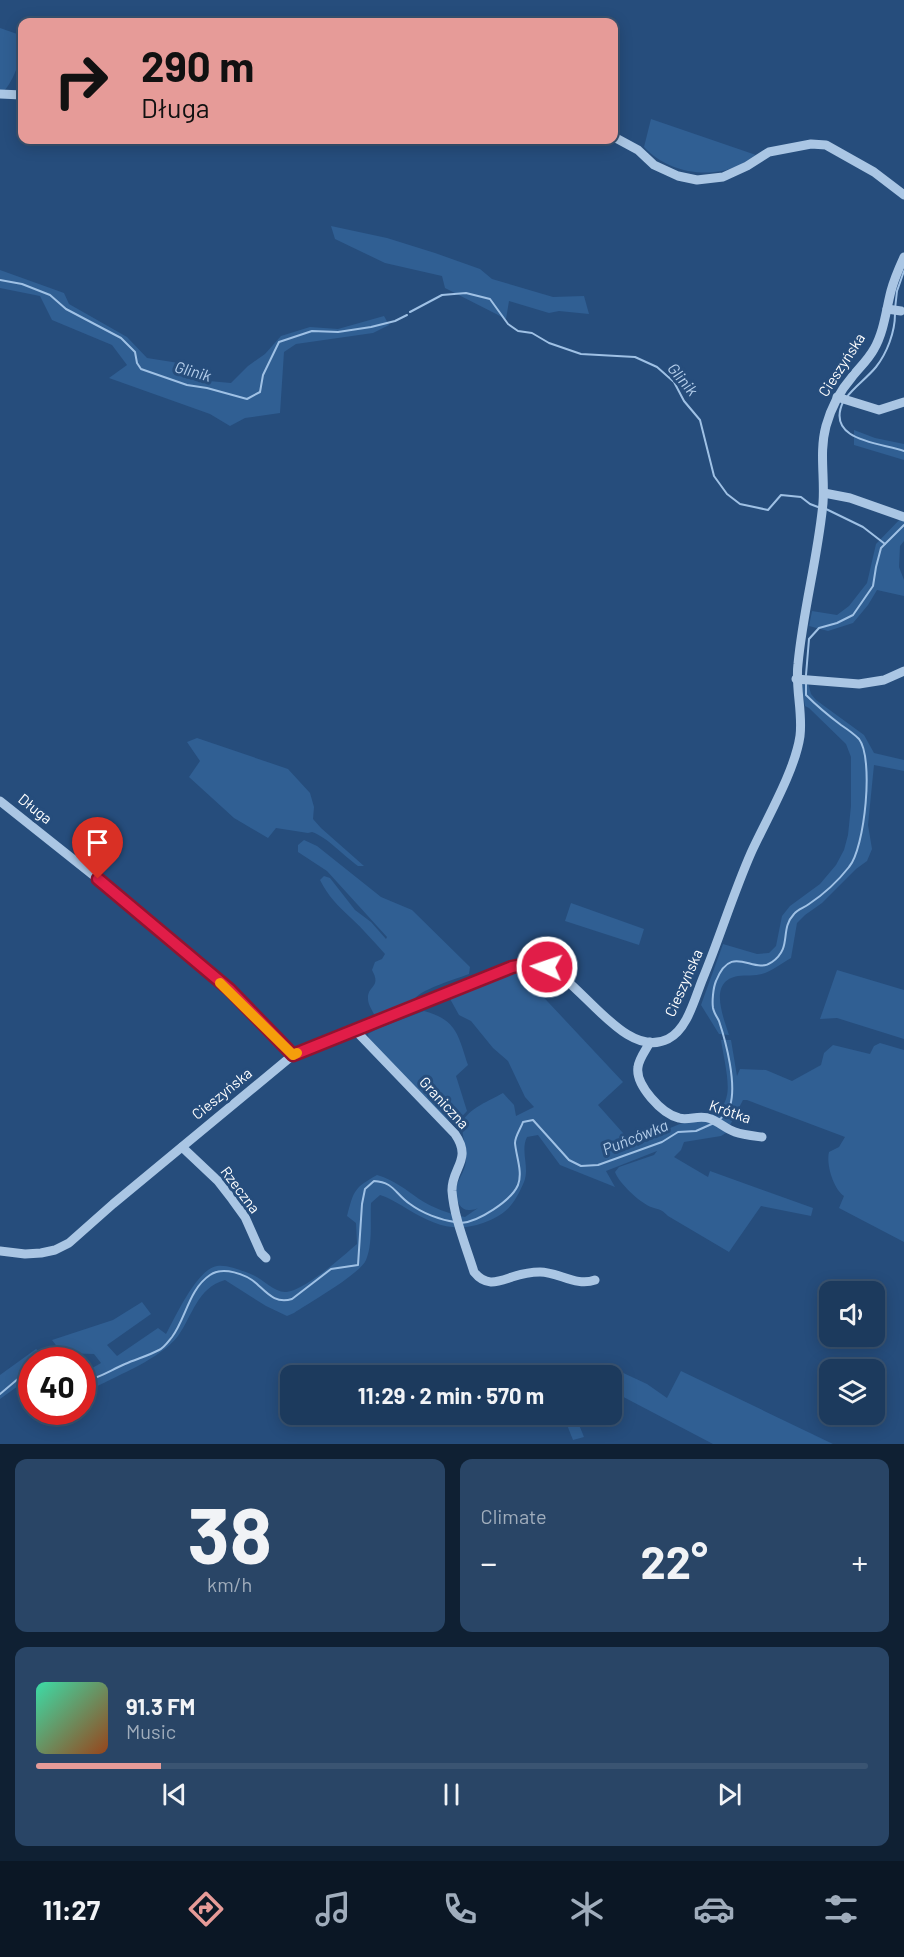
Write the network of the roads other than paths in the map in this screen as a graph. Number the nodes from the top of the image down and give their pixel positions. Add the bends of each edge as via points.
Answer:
1 (0, 94) edge
2 (18, 95) edge
3 (618, 138) edge
4 (904, 195) edge
5 (904, 257) edge
6 (842, 398) junction
7 (904, 402) edge
8 (824, 493) junction
9 (904, 517) edge
10 (904, 671) edge
11 (803, 679) junction
12 (0, 801) edge
13 (355, 1030) junction
14 (650, 1042) junction
15 (293, 1055) junction
16 (762, 1137) dead end
17 (182, 1147) junction
18 (0, 1251) edge
19 (266, 1258) dead end
20 (595, 1280) dead end

1 - 2 street
3 - 4 street via 654,165 697,180 723,177 769,152 826,145 874,172
5 - 6 street, Cieszyńska via 896,275 894,310
6 - 7 street via 879,410
6 - 8 street, Cieszyńska via 831,411 822,444
8 - 9 street
8 - 11 street, Cieszyńska via 802,627
10 - 11 street via 865,683
11 - 14 street, Cieszyńska via 798,745 685,1021 670,1038
12 - 15 street, Długa via 229,989
13 - 14 street, Cieszyńska via 504,970 533,963 551,969 628,1034
13 - 15 street, Cieszyńska
13 - 20 street, Graniczna via 458,1137 462,1158 452,1190 474,1272 485,1281 500,1282 542,1272 586,1283
14 - 16 street, Krótka via 638,1067 638,1078 658,1105 680,1119 703,1116 735,1132
15 - 17 street, Cieszyńska
17 - 18 street, Cieszyńska via 65,1246 41,1253
17 - 19 street, Rzeczna via 232,1199

